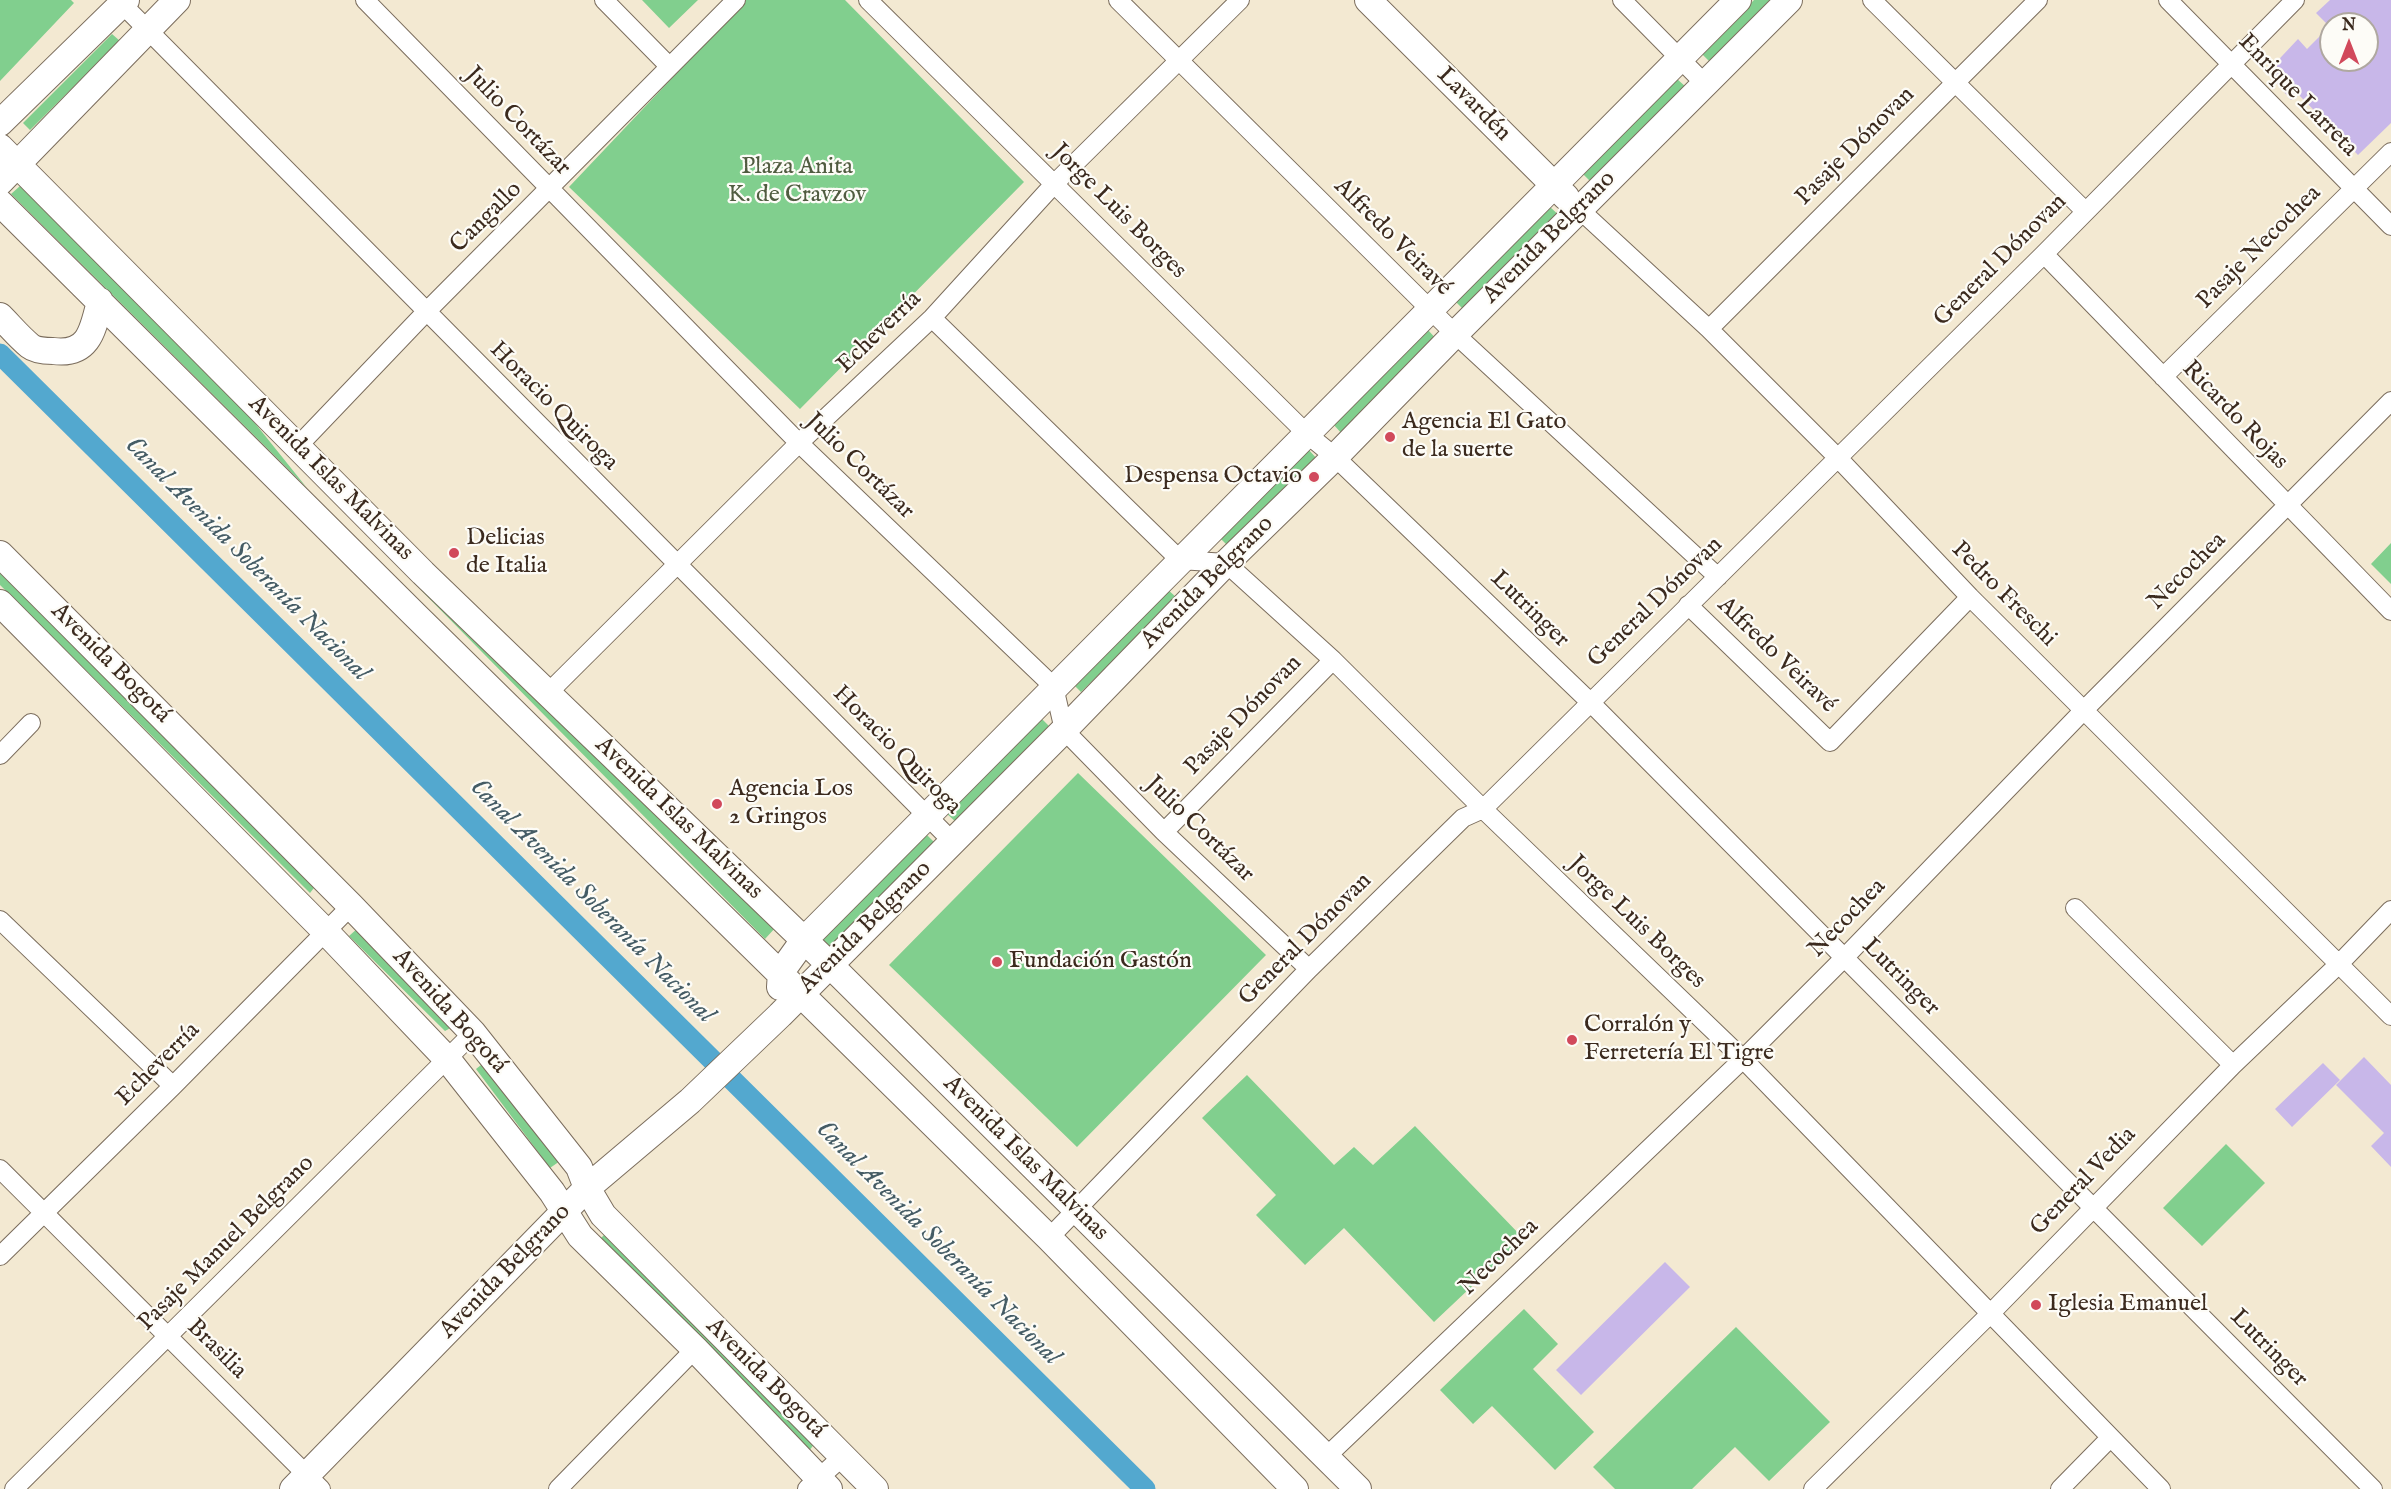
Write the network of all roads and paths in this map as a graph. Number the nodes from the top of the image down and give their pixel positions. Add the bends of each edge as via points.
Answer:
1 (177, 0) edge
2 (365, 0) edge
3 (604, 0) edge
4 (736, 0) edge
5 (868, 0) edge
6 (1118, 0) edge
7 (1240, 0) edge
8 (1368, 0) edge
9 (1622, 0) edge
10 (1738, 0) edge
11 (1789, 0) edge
12 (1872, 0) edge
13 (2038, 0) edge
14 (2168, 0) edge
15 (2295, 0) edge
16 (124, 2) edge
17 (147, 30) junction
18 (1680, 58) junction
19 (1179, 60) junction
20 (2232, 64) junction
21 (668, 65) junction
22 (1955, 81) junction
23 (1706, 85) junction
24 (0, 123) edge
25 (2391, 153) edge
26 (5, 164) edge
27 (1055, 183) junction
28 (1554, 185) junction
29 (2354, 189) junction
30 (549, 190) junction
31 (0, 203) edge
32 (1579, 209) junction
33 (2085, 211) junction
34 (2391, 226) edge
35 (2044, 254) junction
36 (100, 301) junction
37 (1430, 309) junction
38 (426, 312) junction
39 (0, 316) edge
40 (932, 318) junction
41 (1709, 329) junction
42 (1455, 334) junction
43 (2163, 377) junction
44 (2391, 401) edge
45 (1307, 434) junction
46 (799, 443) junction
47 (298, 446) junction
48 (1335, 457) junction
49 (1838, 458) junction
50 (326, 477) junction
51 (2287, 506) junction
52 (0, 554) edge
53 (1180, 560) junction
54 (1226, 563) junction
55 (676, 565) junction
56 (1718, 577) junction
57 (1970, 597) junction
58 (0, 603) edge
59 (1688, 604) junction
60 (2391, 611) edge
61 (415, 615) junction
62 (1332, 660) junction
63 (1054, 687) junction
64 (547, 694) junction
65 (1589, 701) junction
66 (2084, 710) junction
67 (32, 723) dead end
68 (1064, 730) junction
69 (0, 755) edge
70 (1483, 808) junction
71 (927, 816) junction
72 (1164, 832) junction
73 (952, 842) junction
74 (351, 906) junction
75 (2075, 908) dead end
76 (2391, 910) edge
77 (0, 920) edge
78 (326, 932) junction
79 (804, 940) junction
80 (1845, 957) junction
81 (830, 964) junction
82 (2338, 964) junction
83 (1309, 969) junction
84 (781, 972) junction
85 (801, 993) junction
86 (780, 1015) junction
87 (2391, 1016) edge
88 (473, 1033) junction
89 (1743, 1059) junction
90 (448, 1060) junction
91 (2233, 1065) junction
92 (173, 1086) junction
93 (0, 1168) edge
94 (587, 1188) junction
95 (2093, 1206) junction
96 (1077, 1210) junction
97 (44, 1212) junction
98 (566, 1213) junction
99 (1049, 1238) junction
100 (0, 1256) edge
101 (1990, 1314) junction
102 (168, 1336) junction
103 (696, 1349) junction
104 (2110, 1438) junction
105 (842, 1457) junction
106 (1326, 1457) junction
107 (306, 1484) edge
108 (818, 1485) edge
109 (14, 1489) edge
110 (558, 1489) edge
111 (875, 1489) edge
112 (1295, 1489) edge
113 (1358, 1489) edge
114 (1813, 1489) edge
115 (2060, 1489) edge
116 (2161, 1489) edge
117 (2373, 1489) edge

1 - 17 main road
2 - 30 street, Julio Cortázar
3 - 21 street
4 - 21 street, Cangallo
5 - 27 street, Jorge Luis Borges
6 - 19 street, Alfredo Veiravé
7 - 19 street, Echeverría
8 - 28 main road, Lavardén
9 - 18 street
10 - 18 main road, Avenida Belgrano
11 - 23 main road, Avenida Belgrano
12 - 22 street
13 - 22 street, Pasaje Dónovan
14 - 20 street, Enrique Larreta
15 - 20 street, General Dónovan
16 - 17 street, Horacio Quiroga
16 - 24 main road
17 - 26 main road
17 - 38 street, Horacio Quiroga
18 - 23 street
18 - 28 main road, Avenida Belgrano
19 - 27 street, Echeverría
19 - 37 street, Alfredo Veiravé
20 - 29 street, Enrique Larreta
20 - 33 street, General Dónovan
21 - 30 street, Cangallo
22 - 33 street
22 - 41 street, Pasaje Dónovan
23 - 32 main road, Avenida Belgrano
25 - 29 street, Pasaje Necochea
26 - 47 main road, Avenida Islas Malvinas
27 - 40 street, Echeverría
27 - 45 street, Jorge Luis Borges
28 - 32 main road, Lavardén
28 - 37 main road, Avenida Belgrano
29 - 34 street, Enrique Larreta
29 - 43 street, Pasaje Necochea
30 - 38 street, Cangallo
30 - 46 street, Julio Cortázar
31 - 36 main road, Avenida Islas Malvinas
32 - 41 street, Pedro Freschi
32 - 42 main road, Avenida Belgrano
33 - 35 street, General Dónovan
35 - 43 street, Ricardo Rojas
35 - 49 street, General Dónovan
36 - 39 main road via 86,343 73,351 32,348
36 - 61 main road, Avenida Islas Malvinas
37 - 42 street, Alfredo Veiravé
37 - 45 main road, Avenida Belgrano
38 - 47 street, Cangallo
38 - 55 street, Horacio Quiroga
40 - 46 street, Echeverría
40 - 53 street
41 - 49 street, Pedro Freschi
42 - 48 main road, Avenida Belgrano
42 - 56 street, Alfredo Veiravé
43 - 51 street, Ricardo Rojas
44 - 51 street, Necochea
45 - 48 street, Jorge Luis Borges
45 - 53 main road, Avenida Belgrano
46 - 55 street, Echeverría
46 - 63 street, Julio Cortázar
47 - 50 main road, Avenida Islas Malvinas
48 - 54 main road, Avenida Belgrano
48 - 65 street, Lutringer
49 - 56 street, General Dónovan
49 - 57 street, Pedro Freschi
50 - 61 main road
50 - 64 main road, Avenida Islas Malvinas
51 - 60 street, Ricardo Rojas
51 - 66 street, Necochea
52 - 74 main road, Avenida Bogotá
53 - 54 street
53 - 63 main road, Avenida Belgrano
54 - 62 street, Jorge Luis Borges
54 - 68 main road, Avenida Belgrano
55 - 64 street, Echeverría
55 - 71 street, Horacio Quiroga
56 - 59 street, General Dónovan
57 - 59 street, Alfredo Veiravé via 1830,742
57 - 66 street, Pedro Freschi
58 - 78 main road, Avenida Bogotá
59 - 65 street, General Dónovan
61 - 84 main road, Avenida Islas Malvinas
62 - 70 street, Jorge Luis Borges
62 - 72 street, Pasaje Dónovan
63 - 68 street
63 - 71 main road, Avenida Belgrano
64 - 79 main road, Avenida Islas Malvinas
65 - 70 street, General Dónovan
65 - 80 street, Lutringer
66 - 80 street, Necochea
66 - 82 street, Pedro Freschi
67 - 69 street
68 - 72 street, Julio Cortázar
68 - 73 main road, Avenida Belgrano
70 - 83 street, General Dónovan via 1463,818
70 - 89 street, Jorge Luis Borges
71 - 73 street, Horacio Quiroga
71 - 79 main road, Avenida Belgrano
72 - 83 street, Julio Cortázar
73 - 81 main road, Avenida Belgrano
74 - 78 street, Echeverría
74 - 88 main road, Avenida Bogotá
75 - 91 street
76 - 82 street, General Vedia
77 - 92 street
78 - 90 main road, Avenida Bogotá
78 - 92 street, Echeverría
79 - 81 main road, Avenida Islas Malvinas
79 - 84 main road, Avenida Belgrano
80 - 89 street, Necochea
80 - 95 street, Lutringer
81 - 85 main road, Avenida Belgrano
81 - 96 main road, Avenida Islas Malvinas
82 - 87 street, Pedro Freschi
82 - 91 street, General Vedia
83 - 96 street, General Dónovan
84 - 85 main road, Avenida Islas Malvinas
84 - 86 main road, Avenida Belgrano
85 - 86 main road, Avenida Belgrano
85 - 99 main road, Avenida Islas Malvinas
86 - 94 main road, Avenida Belgrano via 690,1101
88 - 90 street, Pasaje Manuel Belgrano
88 - 94 main road, Avenida Bogotá via 579,1167
89 - 101 street, Jorge Luis Borges
89 - 106 street, Necochea
90 - 98 main road, Avenida Bogotá
90 - 102 street, Pasaje Manuel Belgrano
91 - 95 street, General Vedia
92 - 97 street, Echeverría
93 - 97 street, Brasilia
94 - 98 main road, Avenida Belgrano
94 - 105 main road, Avenida Bogotá via 603,1215
95 - 101 street, General Vedia
95 - 117 street, Lutringer
96 - 99 street, General Dónovan
96 - 106 main road, Avenida Islas Malvinas
97 - 100 street, Echeverría
97 - 102 street, Brasilia
98 - 103 main road, Avenida Bogotá via 580,1236
98 - 107 main road, Avenida Belgrano
99 - 112 main road, Avenida Islas Malvinas
101 - 104 street, Jorge Luis Borges
101 - 114 street, General Vedia
102 - 107 street, Brasilia
102 - 109 street, Pasaje Manuel Belgrano
103 - 108 main road, Avenida Bogotá
103 - 110 street
104 - 115 street
104 - 116 street, Jorge Luis Borges
105 - 108 street
105 - 111 main road, Avenida Bogotá
106 - 113 main road, Avenida Islas Malvinas

